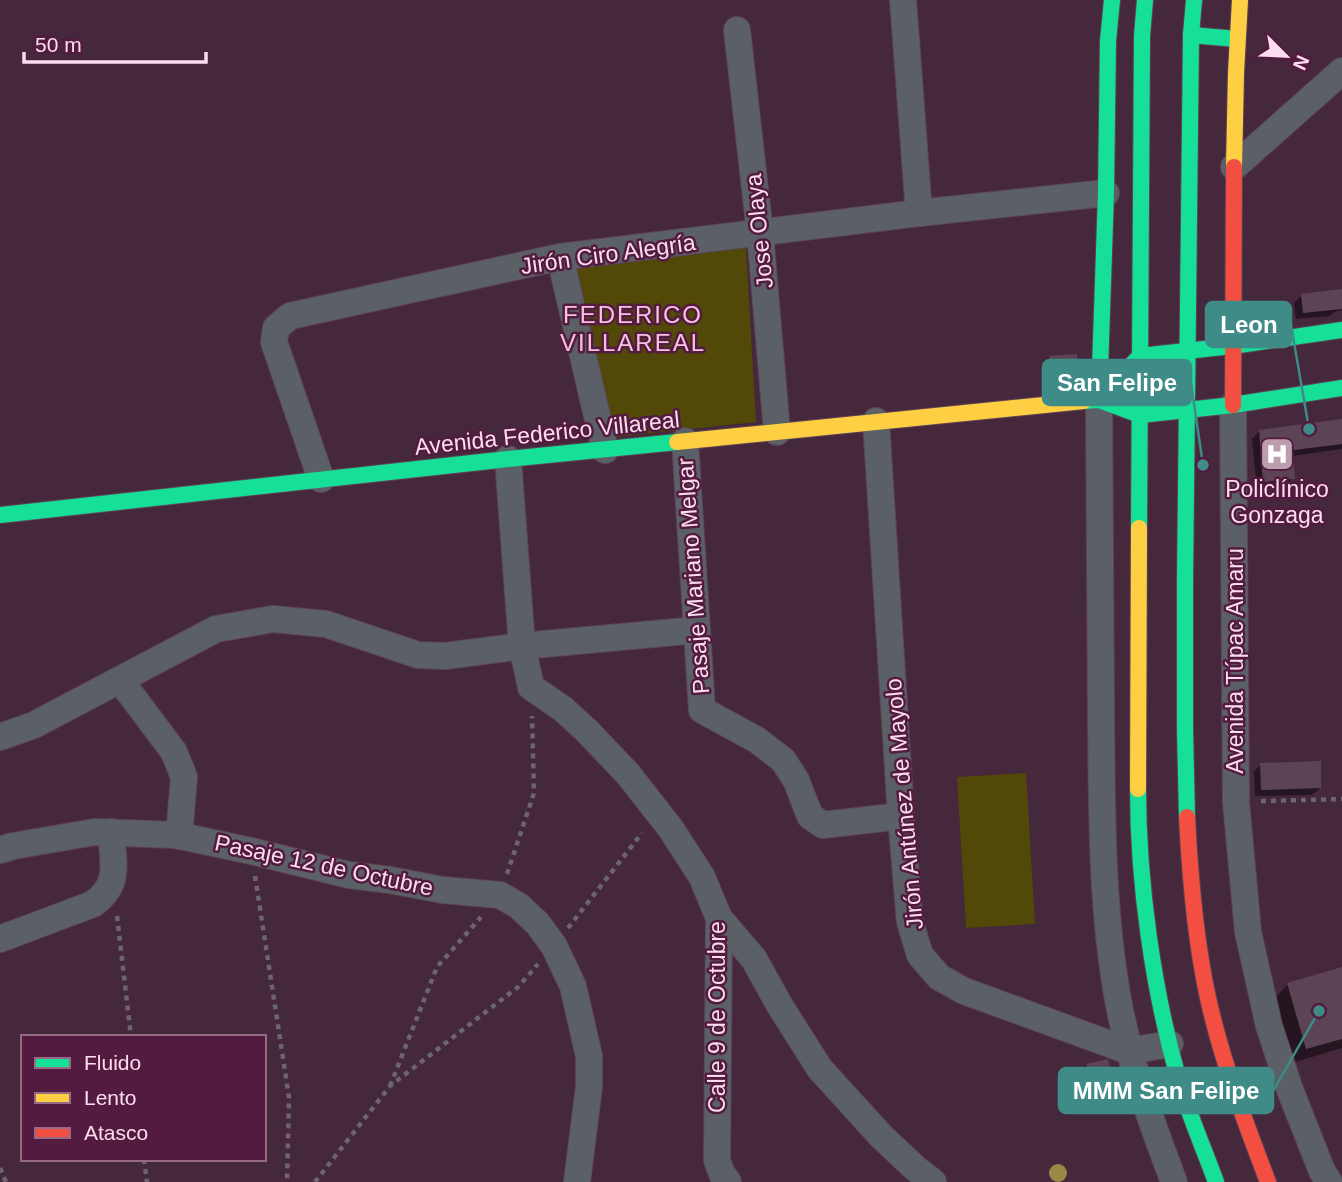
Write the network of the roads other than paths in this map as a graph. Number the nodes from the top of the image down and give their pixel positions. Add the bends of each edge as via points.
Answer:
1 (903, 0) edge
2 (1112, 0) edge
3 (1145, 0) edge
4 (1194, 0) edge
5 (1240, 0) edge
6 (737, 30) dead end
7 (1191, 36) junction
8 (1237, 39) junction
9 (1342, 71) edge
10 (1234, 167) junction
11 (1106, 193) junction
12 (919, 213) junction
13 (760, 233) junction
14 (560, 257) junction
15 (1342, 330) edge
16 (1232, 346) junction
17 (1186, 352) junction
18 (1140, 356) junction
19 (1342, 388) edge
20 (1099, 400) junction
21 (1233, 405) junction
22 (1186, 410) junction
23 (1140, 415) junction
24 (876, 421) junction
25 (777, 432) junction
26 (685, 441) junction
27 (605, 450) junction
28 (508, 459) junction
29 (321, 479) junction
30 (0, 515) edge
31 (697, 630) junction
32 (522, 646) junction
33 (120, 680) junction
34 (0, 737) edge
35 (901, 816) junction
36 (111, 832) junction
37 (179, 835) junction
38 (0, 850) edge
39 (719, 918) junction
40 (0, 939) edge
41 (1170, 1044) junction
42 (1129, 1051) junction
43 (576, 1182) edge
44 (728, 1182) edge
45 (933, 1182) edge
46 (1174, 1182) edge
47 (1216, 1182) edge
48 (1268, 1182) edge
49 (1329, 1182) edge

1 - 12 street
2 - 11 main road
3 - 18 main road
4 - 7 main road
5 - 8 main road, Avenida Túpac Amaru
6 - 13 street, Jose Olaya
7 - 8 main road
7 - 17 main road
8 - 10 main road, Avenida Túpac Amaru
9 - 10 street
10 - 16 main road, Avenida Túpac Amaru
11 - 12 street, Jirón Ciro Alegría
11 - 20 main road
12 - 13 street, Jirón Ciro Alegría
13 - 14 street, Jirón Ciro Alegría
13 - 25 street, Jose Olaya
14 - 27 street
14 - 29 street, Jirón Ciro Alegría via 290,316 276,328 274,342
15 - 16 main road
16 - 17 main road
16 - 21 main road, Avenida Túpac Amaru
17 - 18 main road
17 - 22 main road
18 - 20 main road
18 - 23 main road
19 - 21 main road
20 - 23 main road, Avenida Federico Villareal
20 - 24 main road, Avenida Federico Villareal
20 - 42 street via 1105,895
21 - 22 main road
21 - 49 street, Avenida Túpac Amaru via 1236,802 1248,932 1269,1026
22 - 23 main road
22 - 48 main road via 1185,793 1192,899 1219,1040
23 - 41 main road via 1141,868
24 - 25 main road, Avenida Federico Villareal
24 - 35 street, Jirón Antúnez de Mayolo
25 - 26 main road, Avenida Federico Villareal
26 - 27 main road, Avenida Federico Villareal
26 - 31 street, Pasaje Mariano Melgar
27 - 28 main road, Avenida Federico Villareal
28 - 29 main road, Avenida Federico Villareal
28 - 32 street
29 - 30 main road, Avenida Federico Villareal
31 - 32 street
31 - 35 street, Pasaje Mariano Melgar via 702,710 783,760 810,816 823,825
32 - 33 street via 418,655 326,624 273,620 216,629
32 - 39 street, Calle 9 de Octubre via 531,687 563,709 628,774 702,877
33 - 34 street via 34,725
33 - 37 street via 174,752 184,778
35 - 42 street, Jirón Antúnez de Mayolo via 910,922 920,955 939,977 964,991
36 - 37 street, Pasaje 12 de Octubre
36 - 38 street, Pasaje 12 de Octubre
36 - 40 street via 113,880 106,893 93,905
37 - 43 street, Pasaje 12 de Octubre via 349,875 500,895 519,906 554,946 573,986 589,1056
39 - 44 street, Calle 9 de Octubre via 717,1160
39 - 45 street via 754,959 820,1069 881,1136
41 - 42 street, Jirón Antúnez de Mayolo
41 - 47 main road
42 - 46 street

